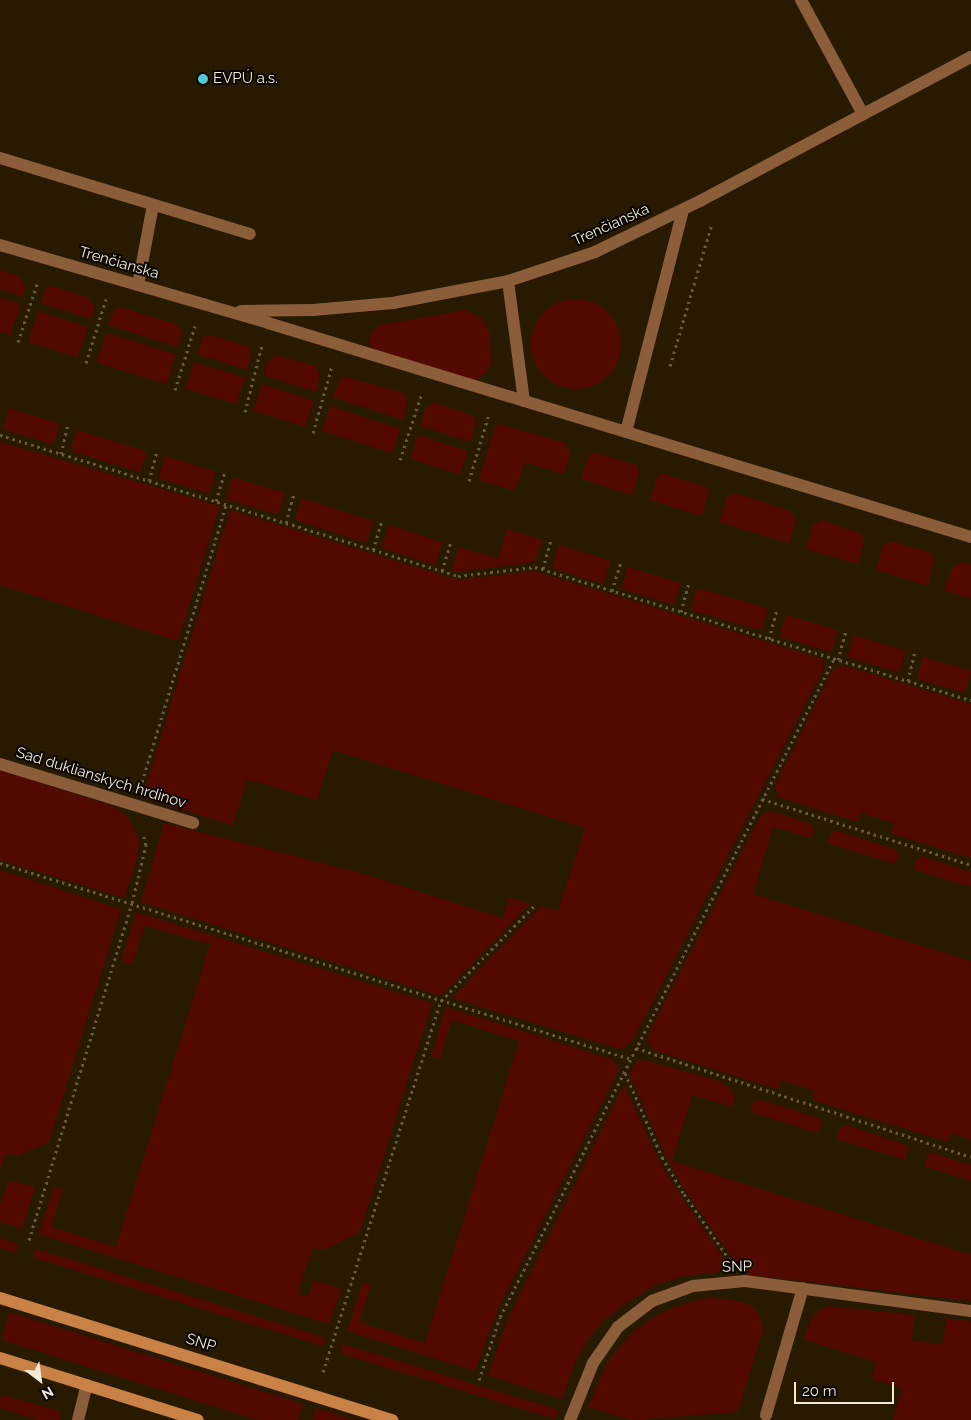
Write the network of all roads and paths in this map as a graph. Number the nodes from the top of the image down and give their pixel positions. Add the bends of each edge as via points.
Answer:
1 (801, 0) edge
2 (971, 57) edge
3 (863, 114) junction
4 (0, 158) edge
5 (154, 204) junction
6 (683, 210) junction
7 (712, 222) dead end
8 (250, 234) dead end
9 (0, 245) edge
10 (46, 258) junction
11 (112, 278) junction
12 (508, 281) junction
13 (138, 285) junction
14 (202, 303) junction
15 (229, 311) junction
16 (268, 323) junction
17 (18, 342) dead end
18 (338, 344) junction
19 (86, 363) dead end
20 (428, 372) junction
21 (668, 373) dead end
22 (175, 390) dead end
23 (496, 392) junction
24 (524, 401) junction
25 (244, 412) dead end
26 (68, 423) dead end
27 (626, 432) junction
28 (313, 433) dead end
29 (0, 435) edge
30 (157, 451) dead end
31 (61, 454) junction
32 (400, 460) dead end
33 (225, 472) dead end
34 (148, 481) junction
35 (469, 481) dead end
36 (294, 493) dead end
37 (216, 502) junction
38 (226, 505) junction
39 (382, 520) dead end
40 (286, 523) junction
41 (971, 537) edge
42 (551, 540) dead end
43 (451, 542) dead end
44 (373, 550) junction
45 (620, 561) dead end
46 (543, 569) junction
47 (442, 571) junction
48 (689, 582) dead end
49 (612, 591) junction
50 (777, 609) dead end
51 (681, 612) junction
52 (846, 630) dead end
53 (769, 639) junction
54 (915, 651) dead end
55 (836, 659) junction
56 (908, 681) junction
57 (971, 700) edge
58 (0, 764) edge
59 (762, 799) junction
60 (135, 805) junction
61 (193, 823) dead end
62 (0, 863) edge
63 (971, 865) edge
64 (132, 904) junction
65 (536, 904) dead end
66 (441, 1001) junction
67 (636, 1048) junction
68 (631, 1059) junction
69 (624, 1073) junction
70 (971, 1157) edge
71 (29, 1240) dead end
72 (745, 1281) junction
73 (803, 1288) junction
74 (0, 1298) edge
75 (971, 1311) edge
76 (0, 1358) edge
77 (323, 1372) dead end
78 (479, 1380) dead end
79 (88, 1385) junction
80 (766, 1415) dead end
81 (78, 1420) edge
82 (198, 1420) edge
83 (392, 1420) edge
84 (570, 1420) edge

1 - 3 street
2 - 3 street, Trenčianska
3 - 6 street, Trenčianska
4 - 5 street
5 - 8 street
5 - 13 street
6 - 12 street, Trenčianska via 595,252
6 - 27 street
7 - 21 path
9 - 10 street, Trenčianska
10 - 11 street, Trenčianska
10 - 17 path
11 - 13 street, Trenčianska
11 - 19 path
12 - 15 street, Trenčianska via 393,303 313,310
12 - 24 street
13 - 14 street, Trenčianska
14 - 15 street, Trenčianska
14 - 22 path
15 - 16 street, Trenčianska
16 - 18 street, Trenčianska
16 - 25 path
18 - 20 street, Trenčianska
18 - 28 path
20 - 23 street, Trenčianska
20 - 32 path
23 - 24 street, Trenčianska
23 - 35 path
24 - 27 street, Trenčianska
26 - 31 path
27 - 41 street, Trenčianska
29 - 31 path
30 - 34 path
31 - 34 path
33 - 37 path
34 - 37 path
36 - 40 path
37 - 38 path
38 - 40 path
38 - 60 path
39 - 44 path
40 - 44 path
42 - 46 path
43 - 47 path
44 - 47 path
45 - 49 path
46 - 47 path via 535,567 458,576
46 - 49 path
48 - 51 path
49 - 51 path
50 - 53 path
51 - 53 path
52 - 55 path
53 - 55 path
54 - 56 path
55 - 56 path
55 - 59 path
56 - 57 path
58 - 60 street, Sad duklianskych hrdinov
59 - 63 path
59 - 67 path
60 - 61 street, Sad duklianskych hrdinov
60 - 64 path via 146,845
62 - 64 path
64 - 66 path
64 - 71 path
65 - 66 path
66 - 68 path
66 - 77 path
67 - 68 path
67 - 70 path
68 - 69 path
69 - 72 path via 666,1164
69 - 78 path via 500,1317
72 - 73 street, SNP
72 - 84 street, SNP via 693,1286 652,1301 618,1327 593,1363
73 - 75 street, SNP
73 - 80 street
74 - 83 street, SNP
76 - 79 street
79 - 81 street
79 - 82 street

